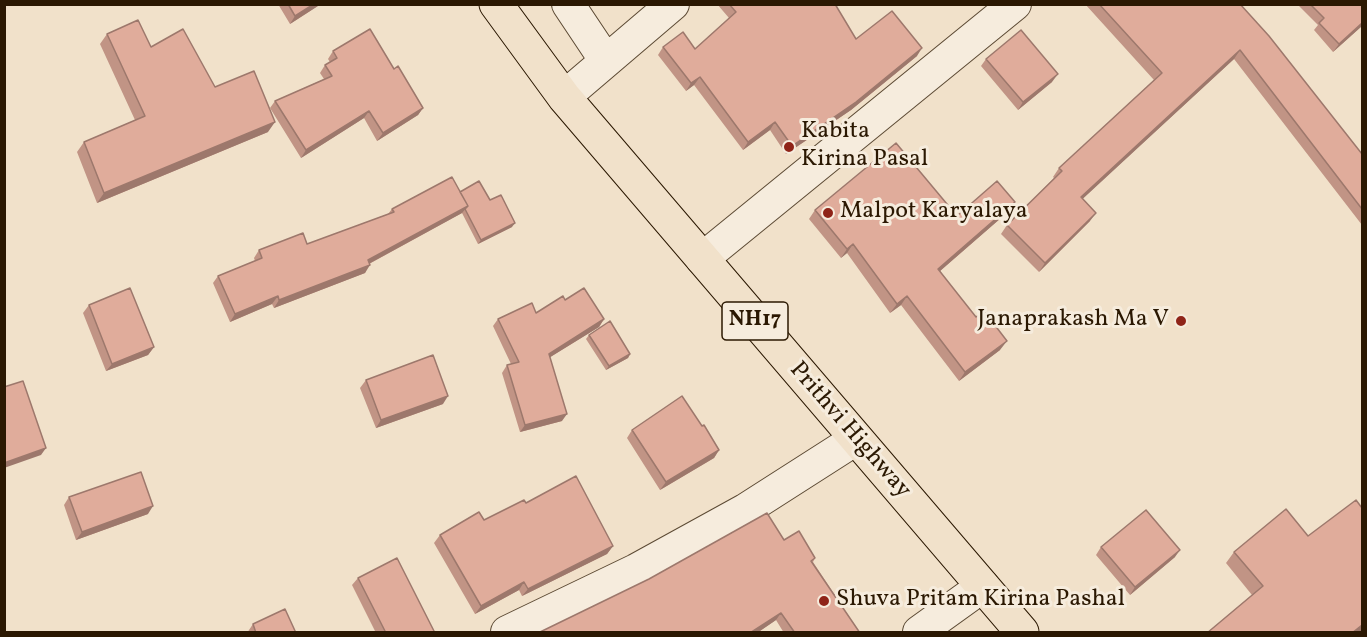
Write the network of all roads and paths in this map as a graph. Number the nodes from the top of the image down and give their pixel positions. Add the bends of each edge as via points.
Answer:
1 (496, 4) edge
2 (568, 4) edge
3 (673, 4) edge
4 (1015, 4) edge
5 (606, 62) junction
6 (564, 97) junction
7 (702, 259) junction
8 (856, 439) junction
9 (983, 586) junction
10 (507, 633) edge
11 (919, 633) edge
12 (1022, 633) edge

1 - 6 highway, Prithvi Highway / NH17
2 - 5 street
3 - 5 street
4 - 7 street
5 - 6 street
6 - 7 highway, Prithvi Highway / NH17
7 - 8 highway, Prithvi Highway / NH17
8 - 9 highway, Prithvi Highway / NH17
8 - 10 street via 746,510 636,570
9 - 11 street
9 - 12 highway, Prithvi Highway / NH17

